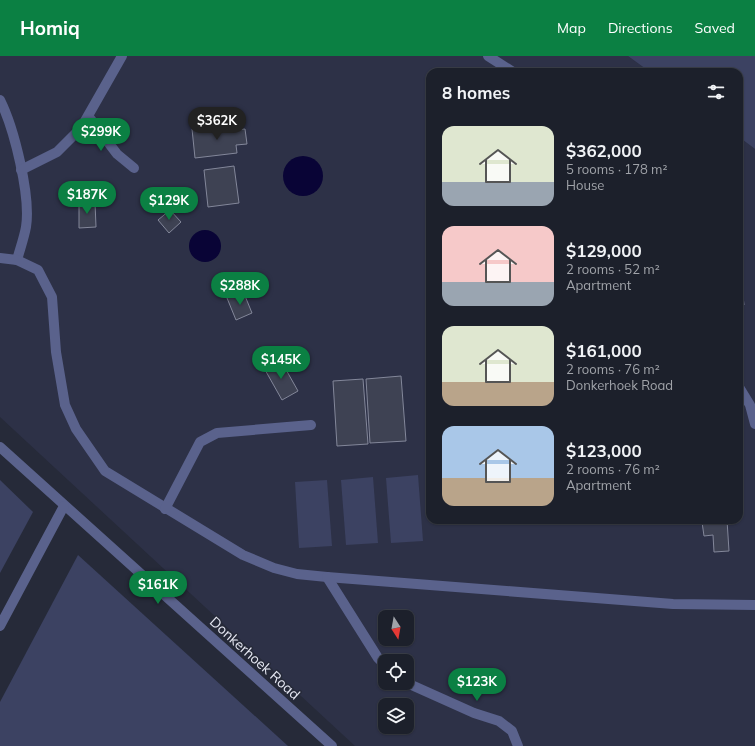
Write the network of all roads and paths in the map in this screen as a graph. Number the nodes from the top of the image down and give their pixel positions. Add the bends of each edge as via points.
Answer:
1 (122, 56) edge
2 (488, 56) edge
3 (507, 68) edge
4 (0, 100) edge
5 (89, 116) junction
6 (134, 168) dead end
7 (21, 170) junction
8 (0, 258) edge
9 (17, 260) junction
10 (743, 394) edge
11 (755, 424) edge
12 (311, 425) dead end
13 (0, 447) edge
14 (64, 506) junction
15 (165, 509) junction
16 (327, 577) junction
17 (755, 605) edge
18 (0, 626) edge
19 (378, 658) edge
20 (414, 686) edge
21 (332, 746) edge
22 (518, 746) edge

1 - 5 street
2 - 3 street
4 - 7 street
5 - 6 street via 117,154
5 - 7 street via 57,152
7 - 9 street via 26,197 26,226
8 - 9 street
9 - 15 street via 38,270 52,297 59,379 65,405 76,428 105,471
10 - 11 street via 750,405
12 - 15 street via 217,433 200,442
13 - 14 street, Donkerhoek Road
14 - 18 street
14 - 21 street, Donkerhoek Road
15 - 16 street via 243,555 274,568 297,574
16 - 17 street via 673,604
16 - 19 street
20 - 22 street via 499,722 512,731

